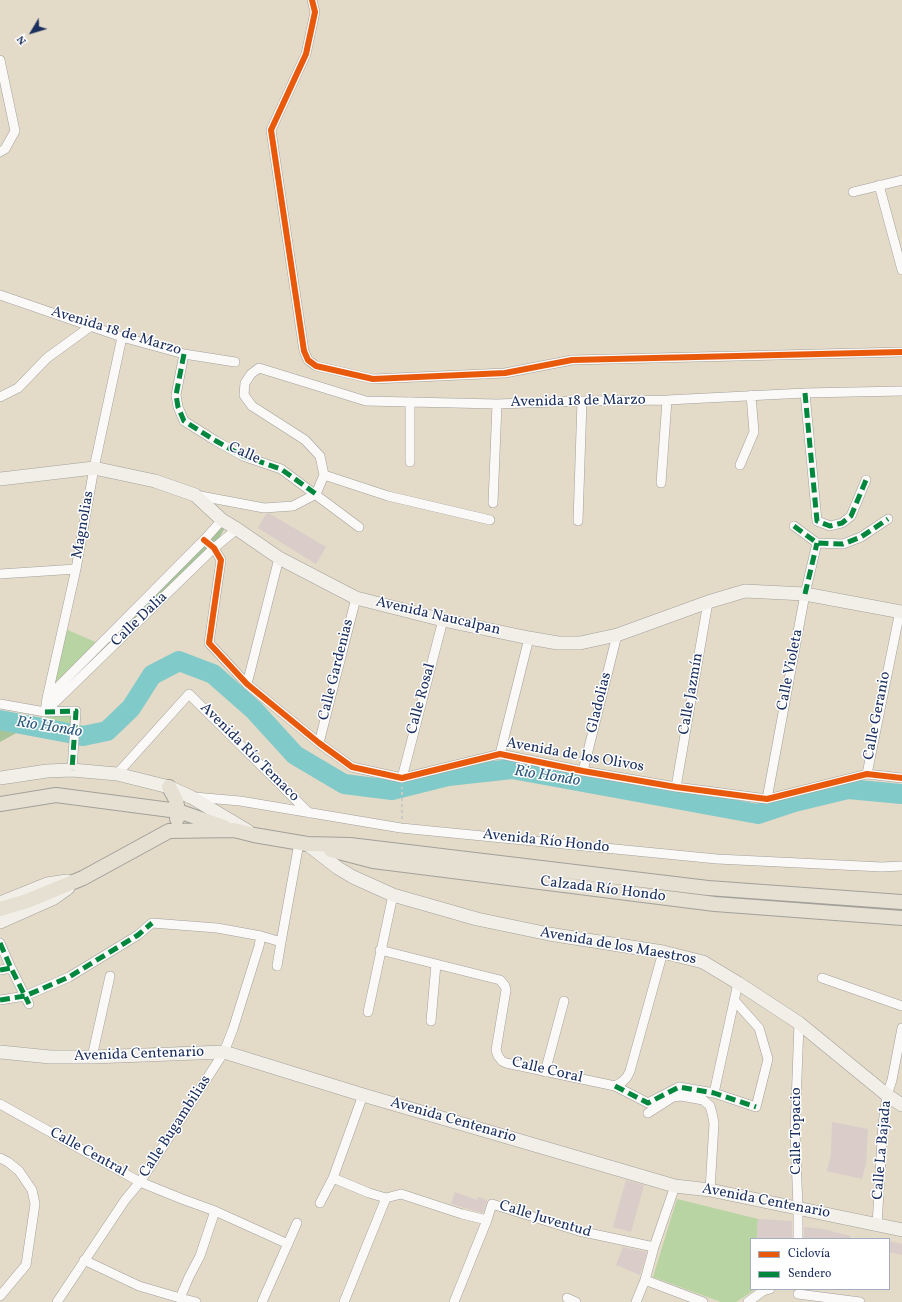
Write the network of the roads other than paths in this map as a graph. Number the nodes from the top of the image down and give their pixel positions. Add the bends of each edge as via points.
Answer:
1 (312, 0) edge
2 (0, 60) edge
3 (0, 152) edge
4 (902, 180) edge
5 (880, 185) junction
6 (853, 192) dead end
7 (902, 270) edge
8 (0, 295) edge
9 (91, 326) junction
10 (122, 337) junction
11 (902, 352) edge
12 (184, 354) junction
13 (235, 362) dead end
14 (902, 391) edge
15 (805, 393) junction
16 (751, 395) junction
17 (0, 397) edge
18 (667, 400) junction
19 (582, 401) junction
20 (410, 402) junction
21 (497, 404) junction
22 (410, 462) dead end
23 (740, 465) dead end
24 (94, 468) junction
25 (324, 475) junction
26 (0, 479) edge
27 (866, 480) dead end
28 (661, 484) dead end
29 (316, 494) junction
30 (195, 495) junction
31 (493, 503) dead end
32 (888, 519) dead end
33 (222, 520) junction
34 (490, 520) dead end
35 (578, 521) dead end
36 (794, 526) dead end
37 (359, 527) dead end
38 (237, 529) junction
39 (204, 540) junction
40 (817, 543) junction
41 (214, 548) junction
42 (279, 558) junction
43 (76, 569) junction
44 (0, 574) edge
45 (805, 594) junction
46 (356, 598) junction
47 (708, 602) junction
48 (901, 612) edge
49 (128, 616) junction
50 (443, 620) junction
51 (136, 624) junction
52 (617, 635) junction
53 (529, 638) junction
54 (247, 684) junction
55 (47, 698) junction
56 (0, 704) edge
57 (45, 712) junction
58 (319, 743) junction
59 (500, 754) junction
60 (72, 770) junction
61 (583, 771) junction
62 (117, 774) junction
63 (867, 774) junction
64 (0, 778) edge
65 (902, 778) edge
66 (402, 779) junction
67 (676, 786) junction
68 (169, 787) junction
69 (191, 797) junction
70 (767, 799) junction
71 (0, 804) edge
72 (178, 811) junction
73 (309, 813) junction
74 (234, 830) junction
75 (169, 831) junction
76 (254, 836) junction
77 (303, 843) junction
78 (902, 866) edge
79 (83, 878) junction
80 (393, 894) junction
81 (0, 902) edge
82 (902, 902) edge
83 (0, 909) edge
84 (902, 918) edge
85 (0, 922) edge
86 (261, 936) junction
87 (281, 942) junction
88 (0, 943) edge
89 (380, 950) junction
90 (663, 952) junction
91 (436, 964) junction
92 (277, 966) dead end
93 (11, 968) junction
94 (0, 970) edge
95 (110, 976) dead end
96 (822, 978) dead end
97 (738, 983) junction
98 (0, 1000) edge
99 (27, 1000) junction
100 (734, 1000) junction
101 (564, 1001) dead end
102 (902, 1006) edge
103 (368, 1012) dead end
104 (431, 1021) dead end
105 (799, 1023) junction
106 (902, 1028) edge
107 (0, 1052) edge
108 (224, 1052) junction
109 (92, 1057) junction
110 (545, 1072) junction
111 (892, 1080) junction
112 (902, 1081) edge
113 (615, 1086) junction
114 (714, 1093) junction
115 (887, 1094) junction
116 (363, 1095) junction
117 (0, 1104) edge
118 (902, 1105) edge
119 (648, 1113) dead end
120 (0, 1158) edge
121 (333, 1178) junction
122 (140, 1182) junction
123 (676, 1186) junction
124 (710, 1190) junction
125 (386, 1198) junction
126 (320, 1203) dead end
127 (798, 1208) junction
128 (215, 1211) junction
129 (487, 1220) junction
130 (297, 1224) dead end
131 (877, 1225) junction
132 (902, 1230) edge
133 (798, 1238) edge
134 (288, 1244) junction
135 (654, 1247) junction
136 (84, 1260) junction
137 (645, 1280) junction
138 (766, 1290) edge
139 (798, 1295) edge
140 (0, 1296) edge
141 (180, 1298) junction
142 (57, 1302) edge
143 (196, 1302) edge
144 (262, 1302) edge
145 (344, 1302) edge
146 (454, 1302) edge
147 (636, 1302) edge
148 (703, 1302) edge
149 (748, 1302) edge
150 (860, 1302) edge

1 - 11 street via 315,12 306,54 270,130 304,351 308,360 316,366 372,379 505,373 572,360
2 - 3 street via 15,131 5,149
4 - 5 street
5 - 6 street
5 - 7 street
8 - 9 street, Avenida 18 de Marzo
9 - 10 street, Avenida 18 de Marzo
9 - 17 street via 47,358 18,388
10 - 12 street, Avenida 18 de Marzo
10 - 24 street, Magnolias
12 - 13 street, Avenida 18 de Marzo
12 - 29 street, Calle via 176,395 184,421 243,456 281,469
14 - 15 street, Avenida 18 de Marzo
15 - 16 street, Avenida 18 de Marzo
15 - 27 street via 817,521 830,526 842,523 851,516
16 - 18 street, Avenida 18 de Marzo
16 - 23 street via 754,432
18 - 19 street, Avenida 18 de Marzo
18 - 28 street
19 - 21 street, Avenida 18 de Marzo
19 - 35 street
20 - 21 street, Avenida 18 de Marzo
20 - 22 street
20 - 25 street, Avenida 18 de Marzo via 366,401 259,368 251,374 245,383 244,395 252,406 305,440 320,456
21 - 31 street
24 - 26 main road, Avenida Naucalpan
24 - 30 main road, Avenida Naucalpan via 155,481
24 - 43 street, Magnolias
25 - 29 street
25 - 34 street via 388,496
29 - 30 street via 293,506 264,508
29 - 37 street, Calle
30 - 33 main road, Avenida Naucalpan
32 - 40 street via 861,537 843,544
33 - 38 main road, Avenida Naucalpan
33 - 39 street, Calle Dalia
36 - 40 street
38 - 41 street, Calle Dalia
38 - 42 main road, Avenida Naucalpan
39 - 41 street
39 - 49 street, Calle Dalia
40 - 45 street, Calle Violeta
41 - 51 street, Calle Dalia
41 - 54 street, Avenida de los Olivos via 221,560 209,643
42 - 46 main road, Avenida Naucalpan
42 - 54 street
43 - 44 street
43 - 55 street, Magnolias
45 - 47 main road, Avenida Naucalpan via 745,591
45 - 48 main road, Avenida Naucalpan
45 - 70 street, Calle Violeta
46 - 50 main road, Avenida Naucalpan
46 - 58 street, Calle Gardenias
47 - 52 main road, Avenida Naucalpan
47 - 67 street, Calle Jazmín
48 - 63 street, Calle Geranio
49 - 51 street
49 - 55 street, Calle Dalia
50 - 53 main road, Avenida Naucalpan
50 - 66 street, Calle Rosal
51 - 57 street, Calle Dalia
52 - 53 main road, Avenida Naucalpan via 580,644
52 - 61 street, Gladolias
53 - 59 street
54 - 58 street, Avenida de los Olivos
55 - 57 street, Magnolias
56 - 57 street
57 - 60 street via 76,711
58 - 66 street, Avenida de los Olivos via 352,767
59 - 61 street, Avenida de los Olivos
59 - 66 street, Avenida de los Olivos
60 - 62 main road
60 - 64 main road
61 - 67 street, Avenida de los Olivos
62 - 68 main road
62 - 73 street, Avenida Río Temaco via 189,694
63 - 65 street, Avenida de los Olivos
63 - 70 street, Avenida de los Olivos
67 - 70 street, Avenida de los Olivos
68 - 69 main road
68 - 72 main road
69 - 73 street, Avenida Río Hondo via 240,801
69 - 76 main road
71 - 72 main road via 56,795
72 - 74 main road
72 - 75 main road via 176,821
73 - 78 street, Avenida Río Hondo via 401,828 717,859
74 - 75 main road, Calzada Río Hondo
74 - 76 main road, Calzada Río Hondo
75 - 79 main road, Calzada Río Hondo
76 - 77 main road, Calzada Río Hondo
77 - 80 main road, Avenida de los Maestros via 338,868
77 - 82 main road, Calzada Río Hondo via 350,845 708,888
77 - 84 main road, Calzada Río Hondo via 373,861 715,904
77 - 87 street
79 - 81 main road via 47,884
79 - 83 main road, Calzada Río Hondo
79 - 85 main road via 54,898
80 - 89 street
80 - 90 main road, Avenida de los Maestros via 477,919 549,934
86 - 87 street
86 - 99 street via 217,928 152,923 138,935
86 - 108 street, Calle Bugambilias
87 - 92 street
88 - 93 street
89 - 91 street, Calle Coral
89 - 103 street
90 - 97 main road, Avenida de los Maestros via 704,962
90 - 113 street via 630,1071 622,1082
91 - 104 street
91 - 110 street, Calle Coral via 500,980 506,990 496,1050 498,1056 506,1063
93 - 94 street
93 - 99 street
95 - 109 street
96 - 102 street
97 - 100 street
97 - 105 main road, Avenida de los Maestros
98 - 99 street
100 - 114 street
100 - 114 street via 759,1028 768,1060 756,1107
101 - 110 street
105 - 115 main road, Avenida de los Maestros
105 - 127 street, Calle Topacio via 795,1131
106 - 111 street, Calle La Bajada
107 - 109 main road, Avenida Centenario via 50,1057
108 - 109 main road, Avenida Centenario
108 - 116 main road, Avenida Centenario
108 - 122 street, Calle Bugambilias
110 - 113 street, Calle Coral
111 - 112 street
111 - 115 street, Calle La Bajada
113 - 114 street, Calle Coral via 648,1103 679,1087
115 - 118 main road, Avenida de los Maestros
115 - 131 street, Calle La Bajada
116 - 121 street
116 - 123 main road, Avenida Centenario
117 - 122 street, Calle Central
119 - 124 street via 673,1097 681,1096 703,1100 710,1106 714,1123
120 - 140 street via 18,1171 32,1190 35,1204 26,1265
121 - 125 street
121 - 126 street
122 - 128 street, Calle Central
122 - 136 street, Calle Bugambilias
123 - 124 main road, Avenida Centenario
123 - 135 street
124 - 127 main road, Avenida Centenario
125 - 129 street via 401,1194
125 - 145 street
127 - 131 main road, Avenida Centenario
127 - 133 street, Calle Topacio
128 - 134 street, Calle Central
128 - 141 street via 200,1256
129 - 135 street, Calle Juventud via 492,1204 579,1231
129 - 146 street, Calle Juventud
130 - 134 street
131 - 132 main road, Avenida Centenario
134 - 144 street
135 - 137 street
136 - 141 street via 139,1286
136 - 142 street, Calle Bugambilias
137 - 147 street
137 - 148 street
138 - 149 street
139 - 150 street
141 - 143 street

